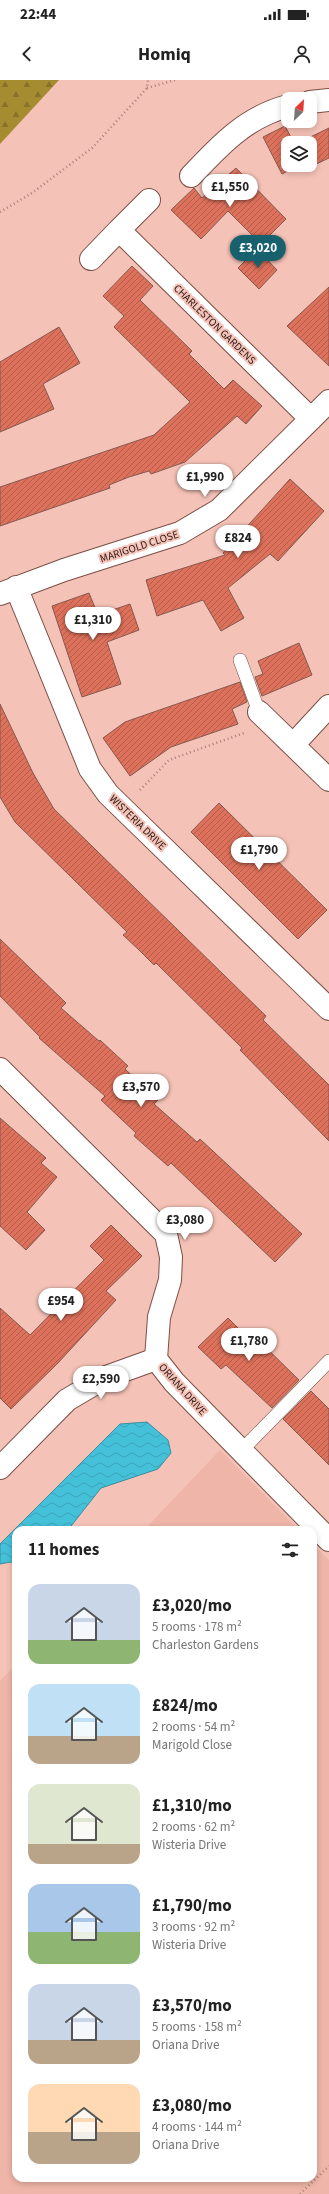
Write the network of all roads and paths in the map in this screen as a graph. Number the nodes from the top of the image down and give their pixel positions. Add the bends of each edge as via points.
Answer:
1 (148, 80) edge
2 (175, 80) edge
3 (146, 88) junction
4 (329, 100) edge
5 (317, 101) edge
6 (281, 109) edge
7 (191, 176) dead end
8 (149, 200) dead end
9 (0, 212) edge
10 (119, 230) junction
11 (91, 259) dead end
12 (329, 401) edge
13 (311, 419) junction
14 (8, 591) edge
15 (240, 660) dead end
16 (329, 706) edge
17 (259, 712) junction
18 (293, 745) junction
19 (329, 780) edge
20 (136, 795) dead end
21 (329, 1009) edge
22 (0, 1069) edge
23 (156, 1359) junction
24 (329, 1361) edge
25 (241, 1451) junction
26 (0, 1468) edge
27 (315, 1526) edge
28 (317, 1528) edge
29 (329, 1540) edge
30 (329, 2166) edge
31 (317, 2178) edge
32 (312, 2182) edge
33 (300, 2194) edge

1 - 3 path
2 - 3 path
3 - 9 path via 92,148 32,193
4 - 5 street
6 - 7 street via 254,119 233,133
8 - 10 street
10 - 11 street
10 - 13 street, CHARLESTON GARDENS
12 - 13 street, MARIGOLD CLOSE
13 - 14 street, MARIGOLD CLOSE via 219,510 180,533 64,570
14 - 21 street, WISTERIA DRIVE via 90,769 108,794
15 - 17 lane
16 - 18 street
17 - 18 street
17 - 20 path via 251,721 256,726 253,730 169,760
18 - 19 street
22 - 23 street, ORIANA DRIVE via 166,1234 171,1257 170,1280 159,1317
23 - 25 street, ORIANA DRIVE via 174,1382
23 - 26 street via 106,1377 67,1400
24 - 25 lane
25 - 27 street, ORIANA DRIVE
28 - 29 street, ORIANA DRIVE
30 - 31 path
32 - 33 path

